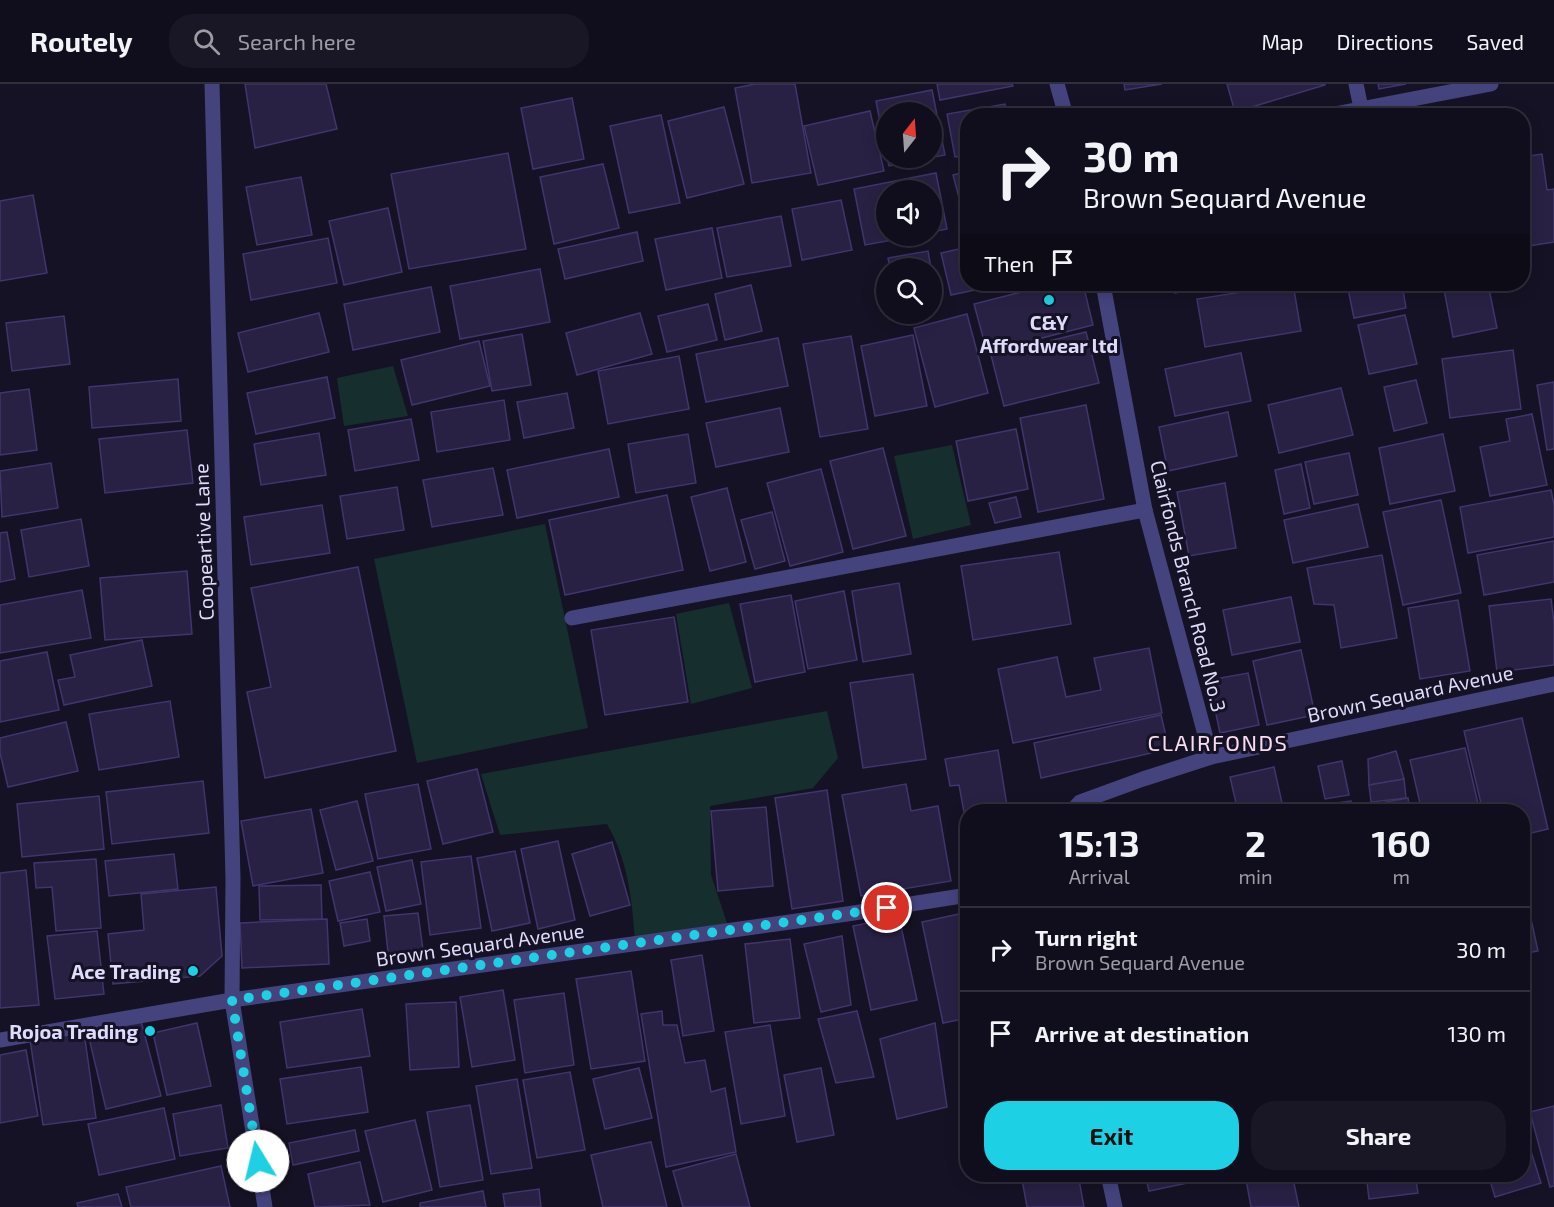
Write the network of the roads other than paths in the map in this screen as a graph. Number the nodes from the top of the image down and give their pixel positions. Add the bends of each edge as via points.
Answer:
1 (212, 84) edge
2 (1057, 84) edge
3 (1356, 84) edge
4 (1491, 84) edge
5 (1064, 108) edge
6 (1361, 108) joint
7 (1104, 291) edge
8 (1145, 510) junction
9 (572, 618) dead end
10 (1554, 684) edge
11 (1211, 757) junction
12 (1078, 804) edge
13 (960, 896) edge
14 (232, 1000) junction
15 (0, 1040) edge
16 (1110, 1182) edge
17 (265, 1207) edge
18 (1115, 1207) edge

1 - 14 street, Coopeartive Lane via 233,878
2 - 5 street
3 - 6 street
4 - 6 street
7 - 8 street, Clairfonds Branch Road No.3
8 - 9 street
8 - 11 street, Clairfonds Branch Road No.3
10 - 11 street, Brown Sequard Avenue
11 - 12 street, Brown Sequard Avenue
13 - 14 street, Brown Sequard Avenue
14 - 15 street, Brown Sequard Avenue
14 - 17 street, Coopeartive Lane
16 - 18 street

